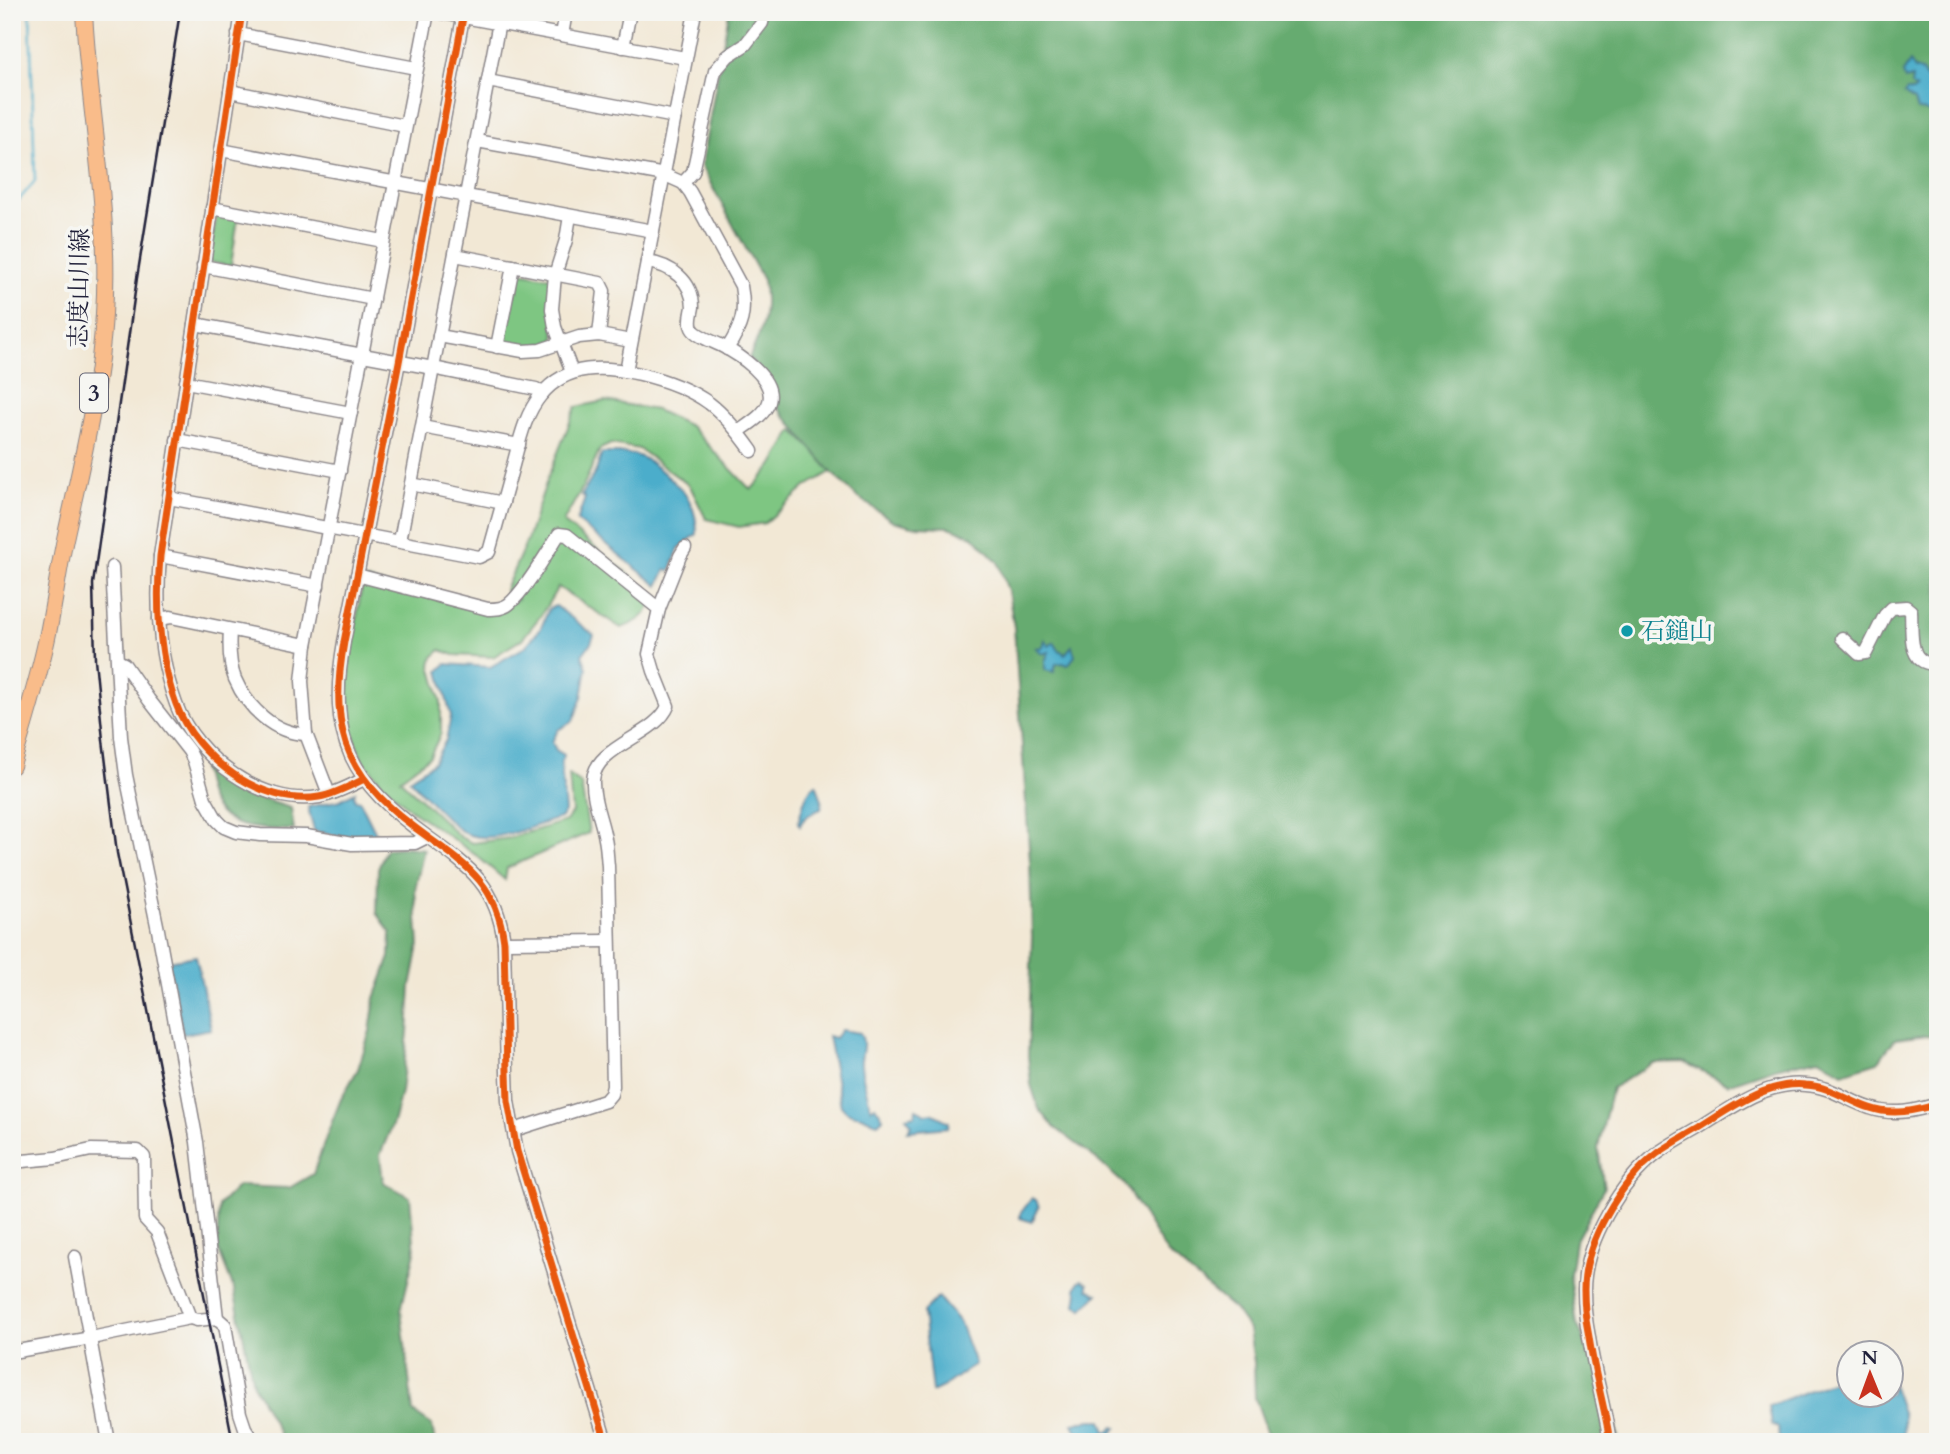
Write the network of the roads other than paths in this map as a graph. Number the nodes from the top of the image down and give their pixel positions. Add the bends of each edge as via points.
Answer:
1 (84, 12) edge
2 (242, 12) edge
3 (428, 12) edge
4 (437, 12) edge
5 (566, 12) edge
6 (630, 12) edge
7 (695, 12) edge
8 (764, 12) edge
9 (463, 15) edge
10 (500, 18) edge
11 (238, 34) junction
12 (562, 35) junction
13 (624, 47) junction
14 (685, 58) junction
15 (416, 68) junction
16 (488, 81) junction
17 (230, 91) junction
18 (675, 117) junction
19 (405, 126) junction
20 (477, 141) junction
21 (221, 150) junction
22 (664, 176) junction
23 (683, 183) junction
24 (395, 184) junction
25 (431, 190) junction
26 (466, 197) junction
27 (212, 208) junction
28 (570, 216) junction
29 (653, 231) junction
30 (383, 241) junction
31 (455, 254) junction
32 (648, 262) junction
33 (203, 266) junction
34 (513, 266) junction
35 (555, 275) junction
36 (373, 299) junction
37 (195, 324) junction
38 (599, 335) junction
39 (439, 336) junction
40 (631, 341) junction
41 (561, 343) junction
42 (497, 347) junction
43 (727, 349) junction
44 (362, 356) junction
45 (399, 362) junction
46 (433, 368) junction
47 (626, 371) junction
48 (572, 372) junction
49 (186, 382) junction
50 (542, 394) junction
51 (351, 413) junction
52 (422, 427) junction
53 (738, 432) junction
54 (177, 440) junction
55 (519, 445) junction
56 (752, 451) dead end
57 (340, 471) junction
58 (411, 484) junction
59 (169, 498) junction
60 (503, 503) junction
61 (329, 529) junction
62 (365, 535) junction
63 (400, 541) junction
64 (685, 548) dead end
65 (160, 556) junction
66 (112, 567) dead end
67 (357, 575) junction
68 (318, 586) junction
69 (659, 609) junction
70 (159, 619) junction
71 (230, 630) junction
72 (1842, 638) dead end
73 (306, 645) junction
74 (118, 661) junction
75 (1938, 665) edge
76 (306, 734) junction
77 (12, 766) edge
78 (364, 779) junction
79 (329, 794) junction
80 (427, 836) junction
81 (609, 941) junction
82 (504, 942) junction
83 (1938, 1104) edge
84 (514, 1130) junction
85 (12, 1162) edge
86 (75, 1257) dead end
87 (190, 1318) junction
88 (218, 1318) junction
89 (91, 1338) junction
90 (12, 1352) edge
91 (109, 1442) edge
92 (254, 1442) edge
93 (606, 1442) edge
94 (1610, 1442) edge

1 - 77 main road, 志度山川線 / 3 via 102,188 105,312 84,456 47,639
2 - 11 street
3 - 15 street
4 - 9 street
5 - 12 street
6 - 13 street
7 - 14 street
8 - 23 street via 762,23 746,45 728,56 715,72 693,172
9 - 10 street
9 - 25 street
10 - 12 street
10 - 16 street
11 - 15 street
11 - 17 street
12 - 13 street
13 - 14 street
14 - 18 street
15 - 19 street
16 - 18 street
16 - 20 street
17 - 19 street
17 - 21 street
18 - 22 street
19 - 24 street
20 - 22 street
20 - 26 street
21 - 24 street
21 - 27 street
22 - 23 street
22 - 29 street
23 - 43 street via 741,286 743,316
24 - 25 street
24 - 30 street
25 - 26 street
25 - 45 street
26 - 28 street
26 - 31 street
27 - 30 street
27 - 33 street
28 - 29 street
28 - 35 street
29 - 32 street
30 - 36 street
31 - 34 street
31 - 39 street
32 - 40 street
32 - 43 street via 672,270 684,280 693,304 692,328
33 - 36 street
33 - 37 street
34 - 35 street
34 - 42 street
35 - 38 street via 600,283 604,291
35 - 41 street via 552,309
36 - 44 street
37 - 44 street
37 - 49 street
38 - 40 street
38 - 41 street
39 - 42 street
39 - 46 street
40 - 47 street
41 - 42 street via 540,350
41 - 48 street
43 - 53 street via 765,378 769,390 762,414
44 - 45 street
44 - 51 street
45 - 46 street
45 - 62 street
46 - 50 street
46 - 52 street
47 - 48 street via 594,368
47 - 53 street via 692,392
48 - 50 street
49 - 51 street
49 - 54 street
50 - 55 street via 530,411
51 - 57 street
52 - 55 street
52 - 58 street
53 - 56 street
54 - 57 street
54 - 59 street
55 - 60 street
57 - 61 street
58 - 60 street
58 - 63 street
59 - 61 street
59 - 65 street
60 - 63 street via 489,552 479,557
61 - 62 street
61 - 68 street
62 - 63 street
62 - 67 street
64 - 69 street
65 - 68 street
65 - 70 street
66 - 74 street
67 - 69 street via 488,610 499,609 519,594 559,534 567,535
67 - 78 street via 338,701 342,729
68 - 73 street
69 - 81 street via 649,654 668,706 647,729 600,763 593,778 606,841
70 - 71 street via 171,617
70 - 79 street via 177,707 205,751 246,782 271,792 291,797
71 - 73 street
71 - 76 street via 234,677 244,695 258,714 278,728
72 - 75 street via 1859,654 1866,653 1885,615 1892,608 1906,607 1911,611 1919,659
73 - 76 street via 302,681
74 - 80 street via 189,751 205,799 224,827 352,844 415,843
74 - 88 street via 126,775 197,1142
76 - 79 street
78 - 79 street
78 - 80 street
80 - 82 street via 480,879 493,901
81 - 82 street
81 - 84 street via 611,1094 605,1101
82 - 84 street via 506,1072
83 - 94 street via 1896,1113 1805,1084 1778,1087 1750,1096 1678,1140 1628,1182 1608,1211 1591,1253 1584,1288 1588,1336
84 - 93 street
85 - 87 street via 91,1150 138,1151 144,1157 145,1219 157,1232
86 - 89 street
87 - 88 street
87 - 89 street
88 - 92 street via 225,1325 240,1413
89 - 90 street
89 - 91 street

